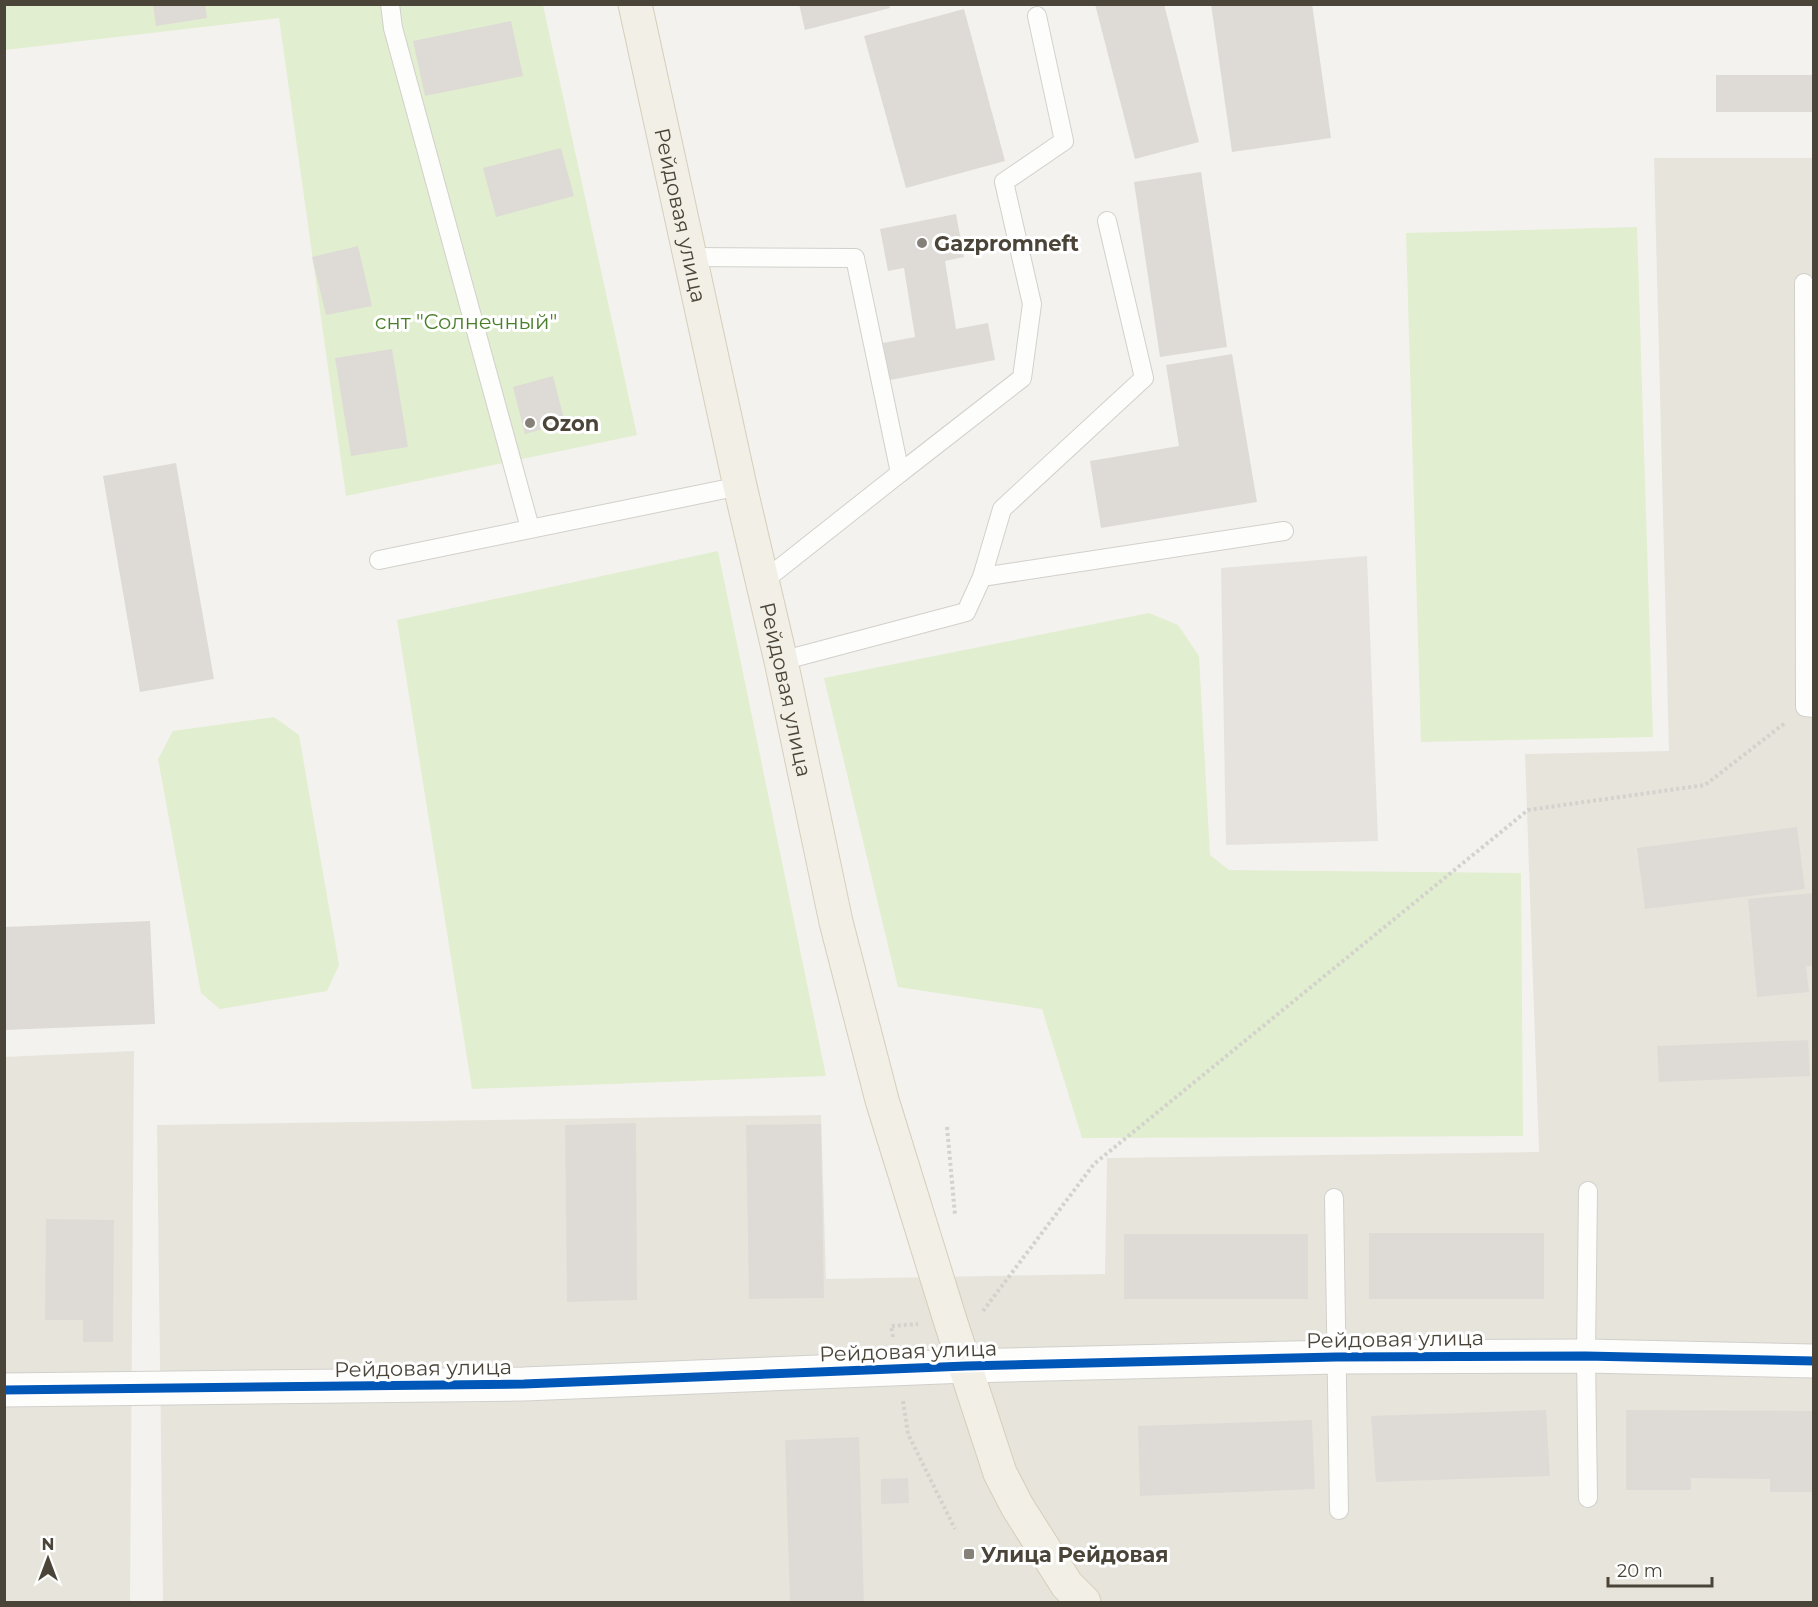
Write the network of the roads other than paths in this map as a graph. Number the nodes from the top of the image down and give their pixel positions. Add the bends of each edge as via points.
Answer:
1 (390, 4) edge
2 (635, 4) edge
3 (1037, 16) dead end
4 (1107, 221) dead end
5 (691, 257) junction
6 (1804, 283) dead end
7 (900, 473) junction
8 (740, 486) junction
9 (530, 528) junction
10 (1284, 531) dead end
11 (379, 560) dead end
12 (982, 577) junction
13 (761, 583) junction
14 (781, 661) junction
15 (1809, 708) edge
16 (1588, 1191) dead end
17 (1334, 1198) dead end
18 (1586, 1356) junction
19 (1336, 1357) junction
20 (1814, 1361) edge
21 (966, 1366) junction
22 (4, 1390) edge
23 (1588, 1498) dead end
24 (1339, 1510) dead end
25 (1084, 1602) edge

1 - 9 lane via 393,28
2 - 5 main road, Рейдовая улица
3 - 7 lane via 1064,141 1004,182 1032,304 1022,378
4 - 12 lane via 1144,378 1002,509
5 - 7 lane via 855,258
5 - 8 main road, Рейдовая улица
6 - 15 lane
7 - 13 lane
8 - 9 lane
8 - 13 main road, Рейдовая улица
9 - 11 lane
10 - 12 lane
12 - 14 lane via 966,612
13 - 14 main road, Рейдовая улица
14 - 21 main road, Рейдовая улица via 836,922 882,1100
16 - 18 lane
17 - 19 lane
18 - 19 street, Рейдовая улица
18 - 20 street, Рейдовая улица
18 - 23 lane
19 - 21 street, Рейдовая улица
19 - 24 lane
21 - 22 street, Рейдовая улица via 524,1384
21 - 25 main road, Рейдовая улица via 1004,1481 1067,1585

